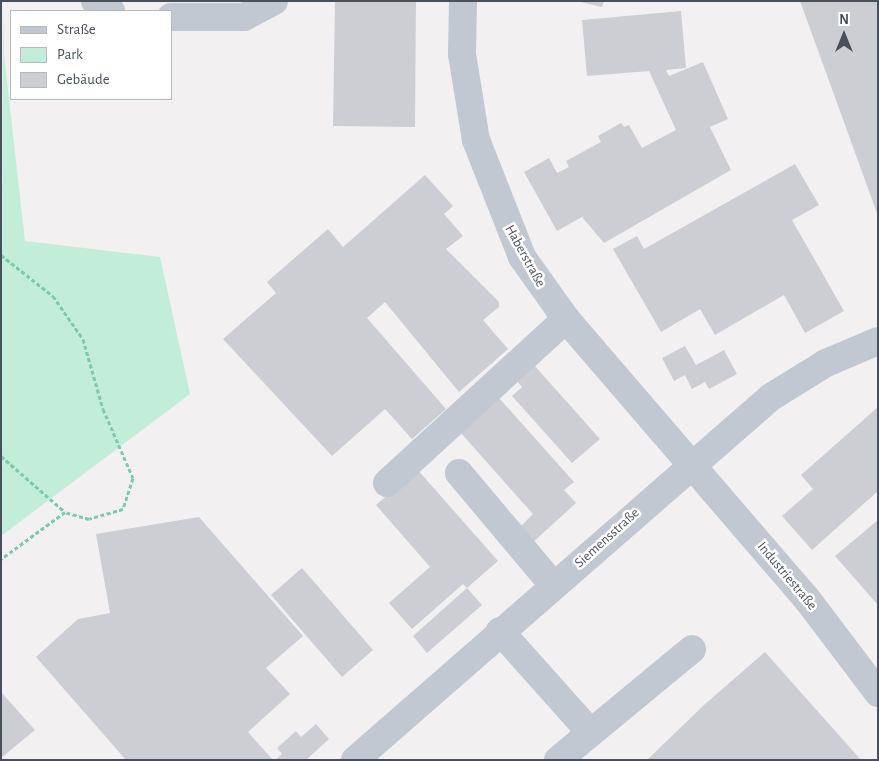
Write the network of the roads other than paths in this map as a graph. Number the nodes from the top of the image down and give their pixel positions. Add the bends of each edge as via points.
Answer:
1 (95, 1) edge
2 (274, 1) edge
3 (463, 1) edge
4 (108, 10) edge
5 (172, 16) edge
6 (566, 319) junction
7 (878, 341) edge
8 (690, 465) junction
9 (459, 473) dead end
10 (388, 483) dead end
11 (553, 585) junction
12 (500, 631) junction
13 (692, 649) dead end
14 (877, 690) edge
15 (589, 731) junction
16 (355, 760) edge
17 (558, 760) edge

1 - 4 street
2 - 5 street via 244,16
3 - 6 street, Haberstraße via 462,54 467,97 490,183 522,257
6 - 8 street, Haberstraße
6 - 10 street
7 - 8 street, Siemensstraße via 826,363 771,397
8 - 11 street, Siemensstraße
8 - 14 street, Industriestraße via 807,599
9 - 11 street
11 - 12 street, Siemensstraße
12 - 15 street
12 - 16 street, Siemensstraße
13 - 15 street
15 - 17 street

